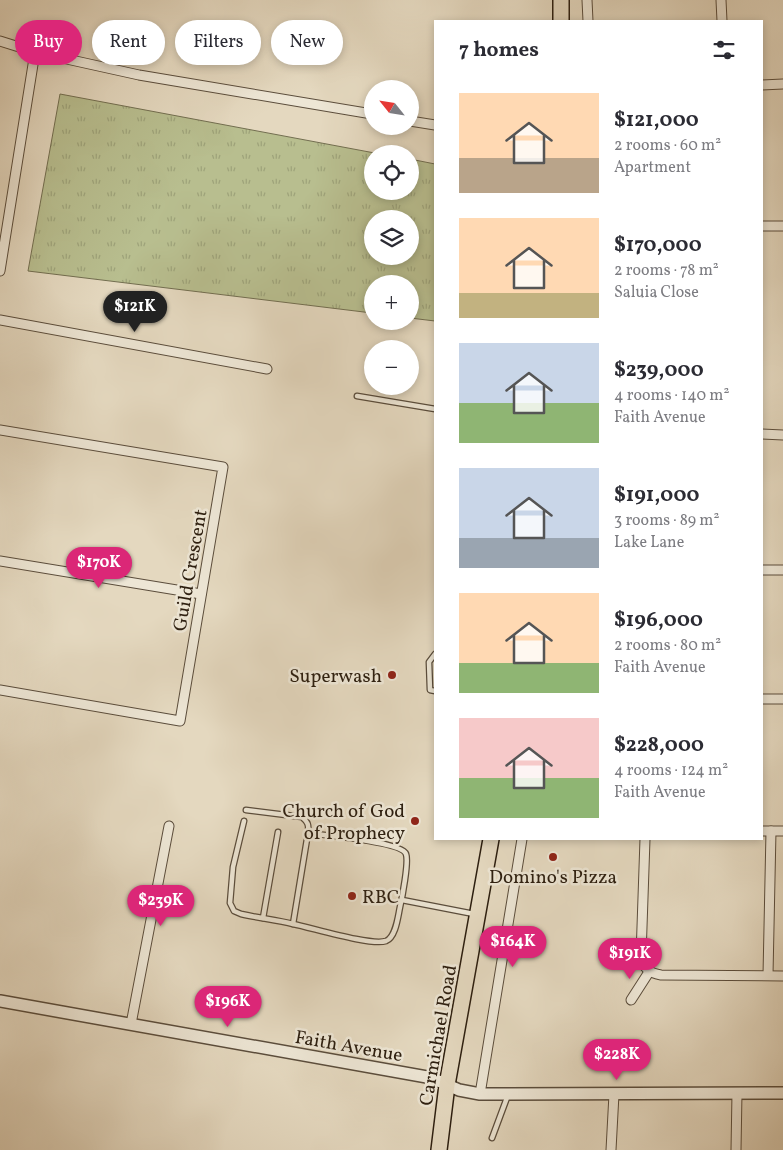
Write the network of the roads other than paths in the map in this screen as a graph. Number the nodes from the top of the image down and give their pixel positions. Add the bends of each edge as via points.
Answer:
1 (561, 0) edge
2 (588, 0) edge
3 (721, 0) edge
4 (561, 20) edge
5 (588, 20) edge
6 (722, 20) edge
7 (0, 41) edge
8 (15, 46) edge
9 (82, 62) edge
10 (33, 65) edge
11 (783, 84) edge
12 (763, 86) edge
13 (364, 113) edge
14 (419, 122) edge
15 (434, 125) edge
16 (763, 226) edge
17 (783, 226) edge
18 (0, 271) edge
19 (0, 320) edge
20 (267, 369) dead end
21 (357, 396) dead end
22 (434, 409) edge
23 (0, 430) edge
24 (763, 434) edge
25 (783, 434) edge
26 (0, 561) edge
27 (763, 570) edge
28 (783, 570) edge
29 (201, 594) junction
30 (434, 655) edge
31 (0, 690) edge
32 (434, 691) edge
33 (763, 698) edge
34 (783, 699) edge
35 (246, 810) dead end
36 (244, 821) dead end
37 (169, 826) dead end
38 (766, 831) edge
39 (783, 831) edge
40 (278, 832) dead end
41 (308, 833) junction
42 (491, 840) edge
43 (522, 840) edge
44 (645, 840) edge
45 (402, 900) junction
46 (478, 915) junction
47 (263, 918) junction
48 (293, 924) junction
49 (649, 972) junction
50 (768, 976) junction
51 (783, 976) edge
52 (631, 1000) dead end
53 (0, 1001) edge
54 (130, 1024) junction
55 (447, 1085) junction
56 (737, 1093) junction
57 (783, 1093) edge
58 (480, 1094) junction
59 (508, 1094) junction
60 (614, 1094) junction
61 (492, 1138) dead end
62 (439, 1150) edge
63 (611, 1150) edge
64 (736, 1150) edge

1 - 4 main road
2 - 5 street
3 - 6 street
7 - 8 street
9 - 13 street
10 - 18 street
11 - 12 street
14 - 15 street
16 - 17 street
19 - 20 street
21 - 22 lane
23 - 29 street, Guild Crescent via 223,467
24 - 25 street
26 - 29 street
27 - 28 street
29 - 31 street, Guild Crescent via 180,721
30 - 32 lane via 429,662 430,690
33 - 34 street
35 - 41 lane via 302,817 308,822
36 - 47 lane via 233,867 230,903 234,911
37 - 54 street
38 - 39 street
38 - 50 street
40 - 47 lane
41 - 45 lane via 382,843 404,850 407,855
41 - 48 lane
42 - 46 main road, Carmichael Road
43 - 58 street
44 - 49 street via 641,956
45 - 46 lane
45 - 48 lane via 395,931 386,941 372,942
46 - 55 main road, Carmichael Road
47 - 48 lane
49 - 50 street
49 - 52 street
50 - 51 street
53 - 54 street, Faith Avenue
54 - 55 street, Faith Avenue via 427,1077
55 - 58 street, Faith Avenue
55 - 62 main road, Carmichael Road
56 - 57 street, Faith Avenue
56 - 60 street, Faith Avenue
56 - 64 street
58 - 59 street, Faith Avenue
59 - 60 street, Faith Avenue
59 - 61 lane
60 - 63 street

